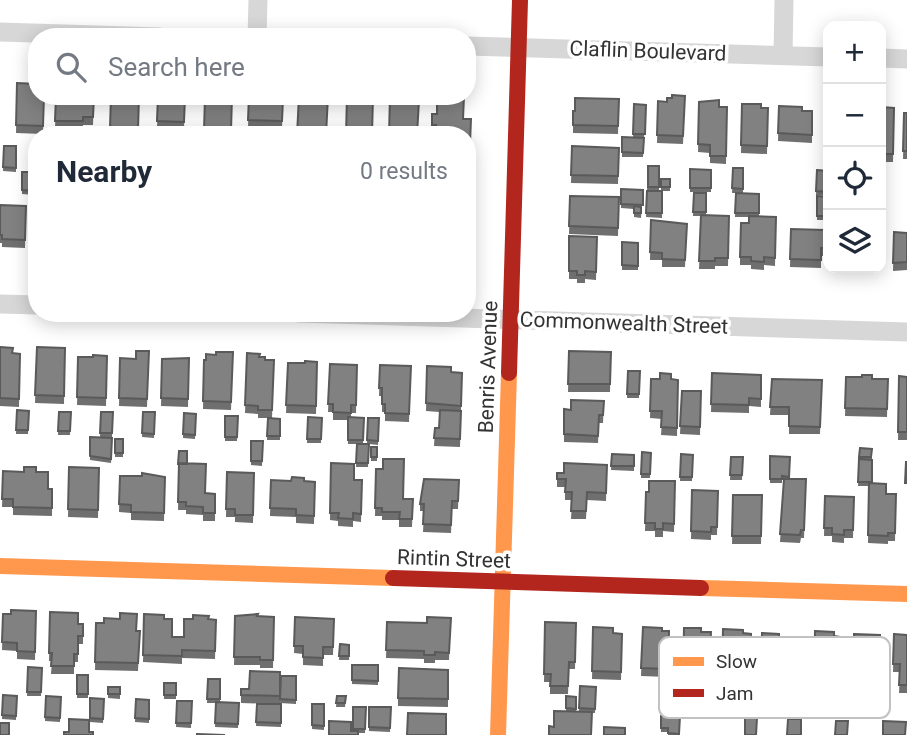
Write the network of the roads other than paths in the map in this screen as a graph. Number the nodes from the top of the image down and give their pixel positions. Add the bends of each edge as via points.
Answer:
1 (258, 0) edge
2 (520, 0) edge
3 (784, 0) edge
4 (257, 28) edge
5 (0, 32) edge
6 (28, 33) edge
7 (476, 46) edge
8 (519, 47) junction
9 (783, 55) junction
10 (823, 57) edge
11 (886, 58) edge
12 (907, 59) edge
13 (0, 304) edge
14 (28, 305) edge
15 (476, 319) edge
16 (511, 320) junction
17 (907, 332) edge
18 (0, 566) edge
19 (503, 582) junction
20 (907, 594) edge
21 (498, 735) edge

1 - 4 street
2 - 8 street, Benris Avenue
3 - 9 street
5 - 6 street
7 - 8 street, Claflin Boulevard
8 - 9 street, Claflin Boulevard
8 - 16 street, Benris Avenue
9 - 10 street, Claflin Boulevard
11 - 12 street
13 - 14 street
15 - 16 street, Commonwealth Street
16 - 17 street, Commonwealth Street
16 - 19 street, Benris Avenue
18 - 19 street, Rintin Street
19 - 20 street, Rintin Street
19 - 21 street, Benris Avenue

